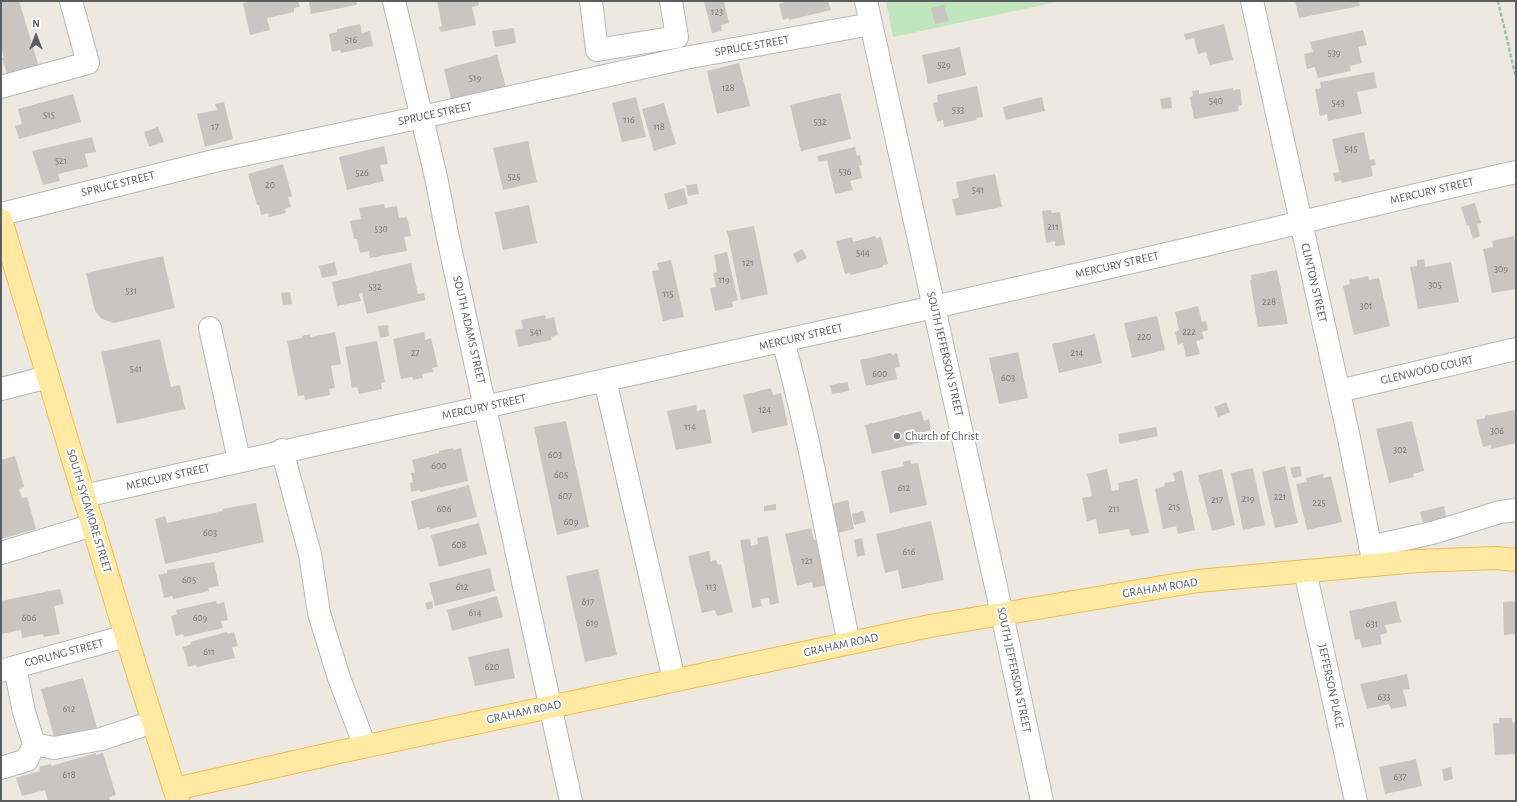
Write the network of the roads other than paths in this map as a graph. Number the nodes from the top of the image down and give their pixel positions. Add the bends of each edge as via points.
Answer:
1 (71, 1) edge
2 (394, 1) edge
3 (591, 1) edge
4 (671, 1) edge
5 (866, 1) edge
6 (1252, 1) edge
7 (871, 24) junction
8 (1, 87) edge
9 (422, 117) junction
10 (1516, 172) edge
11 (1, 214) edge
12 (1, 220) edge
13 (1301, 222) junction
14 (934, 307) junction
15 (210, 328) dead end
16 (783, 341) junction
17 (1516, 349) edge
18 (48, 377) junction
19 (605, 380) junction
20 (1, 389) edge
21 (1338, 391) junction
22 (486, 407) junction
23 (282, 450) junction
24 (239, 460) junction
25 (84, 496) junction
26 (1516, 510) edge
27 (93, 525) junction
28 (1, 553) edge
29 (1372, 556) junction
30 (1516, 560) edge
31 (1305, 571) junction
32 (1002, 614) junction
33 (126, 636) junction
34 (849, 643) junction
35 (8, 669) edge
36 (674, 680) junction
37 (551, 706) junction
38 (153, 722) junction
39 (34, 744) junction
40 (365, 746) junction
41 (1, 768) edge
42 (176, 795) edge
43 (571, 801) edge
44 (1042, 801) edge
45 (1356, 801) edge

1 - 8 street via 88,63
2 - 9 street, SOUTH ADAMS STREET
3 - 4 street via 598,50 677,37
5 - 7 street, SOUTH JEFFERSON STREET
6 - 13 street, CLINTON STREET
7 - 9 street, SPRUCE STREET via 685,58
7 - 14 street, SOUTH JEFFERSON STREET
9 - 11 street, SPRUCE STREET via 214,161
9 - 22 street, SOUTH ADAMS STREET
10 - 13 street, MERCURY STREET
12 - 18 main road, SOUTH SYCAMORE STREET
13 - 14 street, MERCURY STREET
13 - 21 street, CLINTON STREET
14 - 16 street, MERCURY STREET
14 - 32 street, SOUTH JEFFERSON STREET
15 - 24 street
16 - 19 street, MERCURY STREET
16 - 34 street via 816,476
17 - 21 street, GLENWOOD COURT
18 - 20 street
18 - 25 main road, SOUTH SYCAMORE STREET
19 - 22 street, MERCURY STREET
19 - 36 street
21 - 29 street, CLINTON STREET
22 - 23 street, MERCURY STREET
22 - 37 street, SOUTH ADAMS STREET
23 - 24 street, MERCURY STREET
23 - 40 street via 310,554 319,613 339,678
24 - 25 street, MERCURY STREET
25 - 27 main road, SOUTH SYCAMORE STREET
26 - 29 street via 1500,512 1432,532
27 - 28 street
27 - 33 main road, SOUTH SYCAMORE STREET
29 - 30 main road, GRAHAM ROAD
29 - 31 main road, GRAHAM ROAD
31 - 32 main road, GRAHAM ROAD via 1198,581
31 - 45 street, JEFFERSON PLACE
32 - 34 main road, GRAHAM ROAD
32 - 44 street, SOUTH JEFFERSON STREET
33 - 35 street, CORLING STREET
33 - 38 main road, SOUTH SYCAMORE STREET
34 - 36 main road, GRAHAM ROAD
35 - 39 street via 20,692
36 - 37 main road, GRAHAM ROAD
37 - 40 main road, GRAHAM ROAD
37 - 43 street, SOUTH ADAMS STREET
38 - 39 street via 101,739 54,748
38 - 42 main road, SOUTH SYCAMORE STREET
39 - 41 street via 27,760
40 - 42 main road, GRAHAM ROAD

